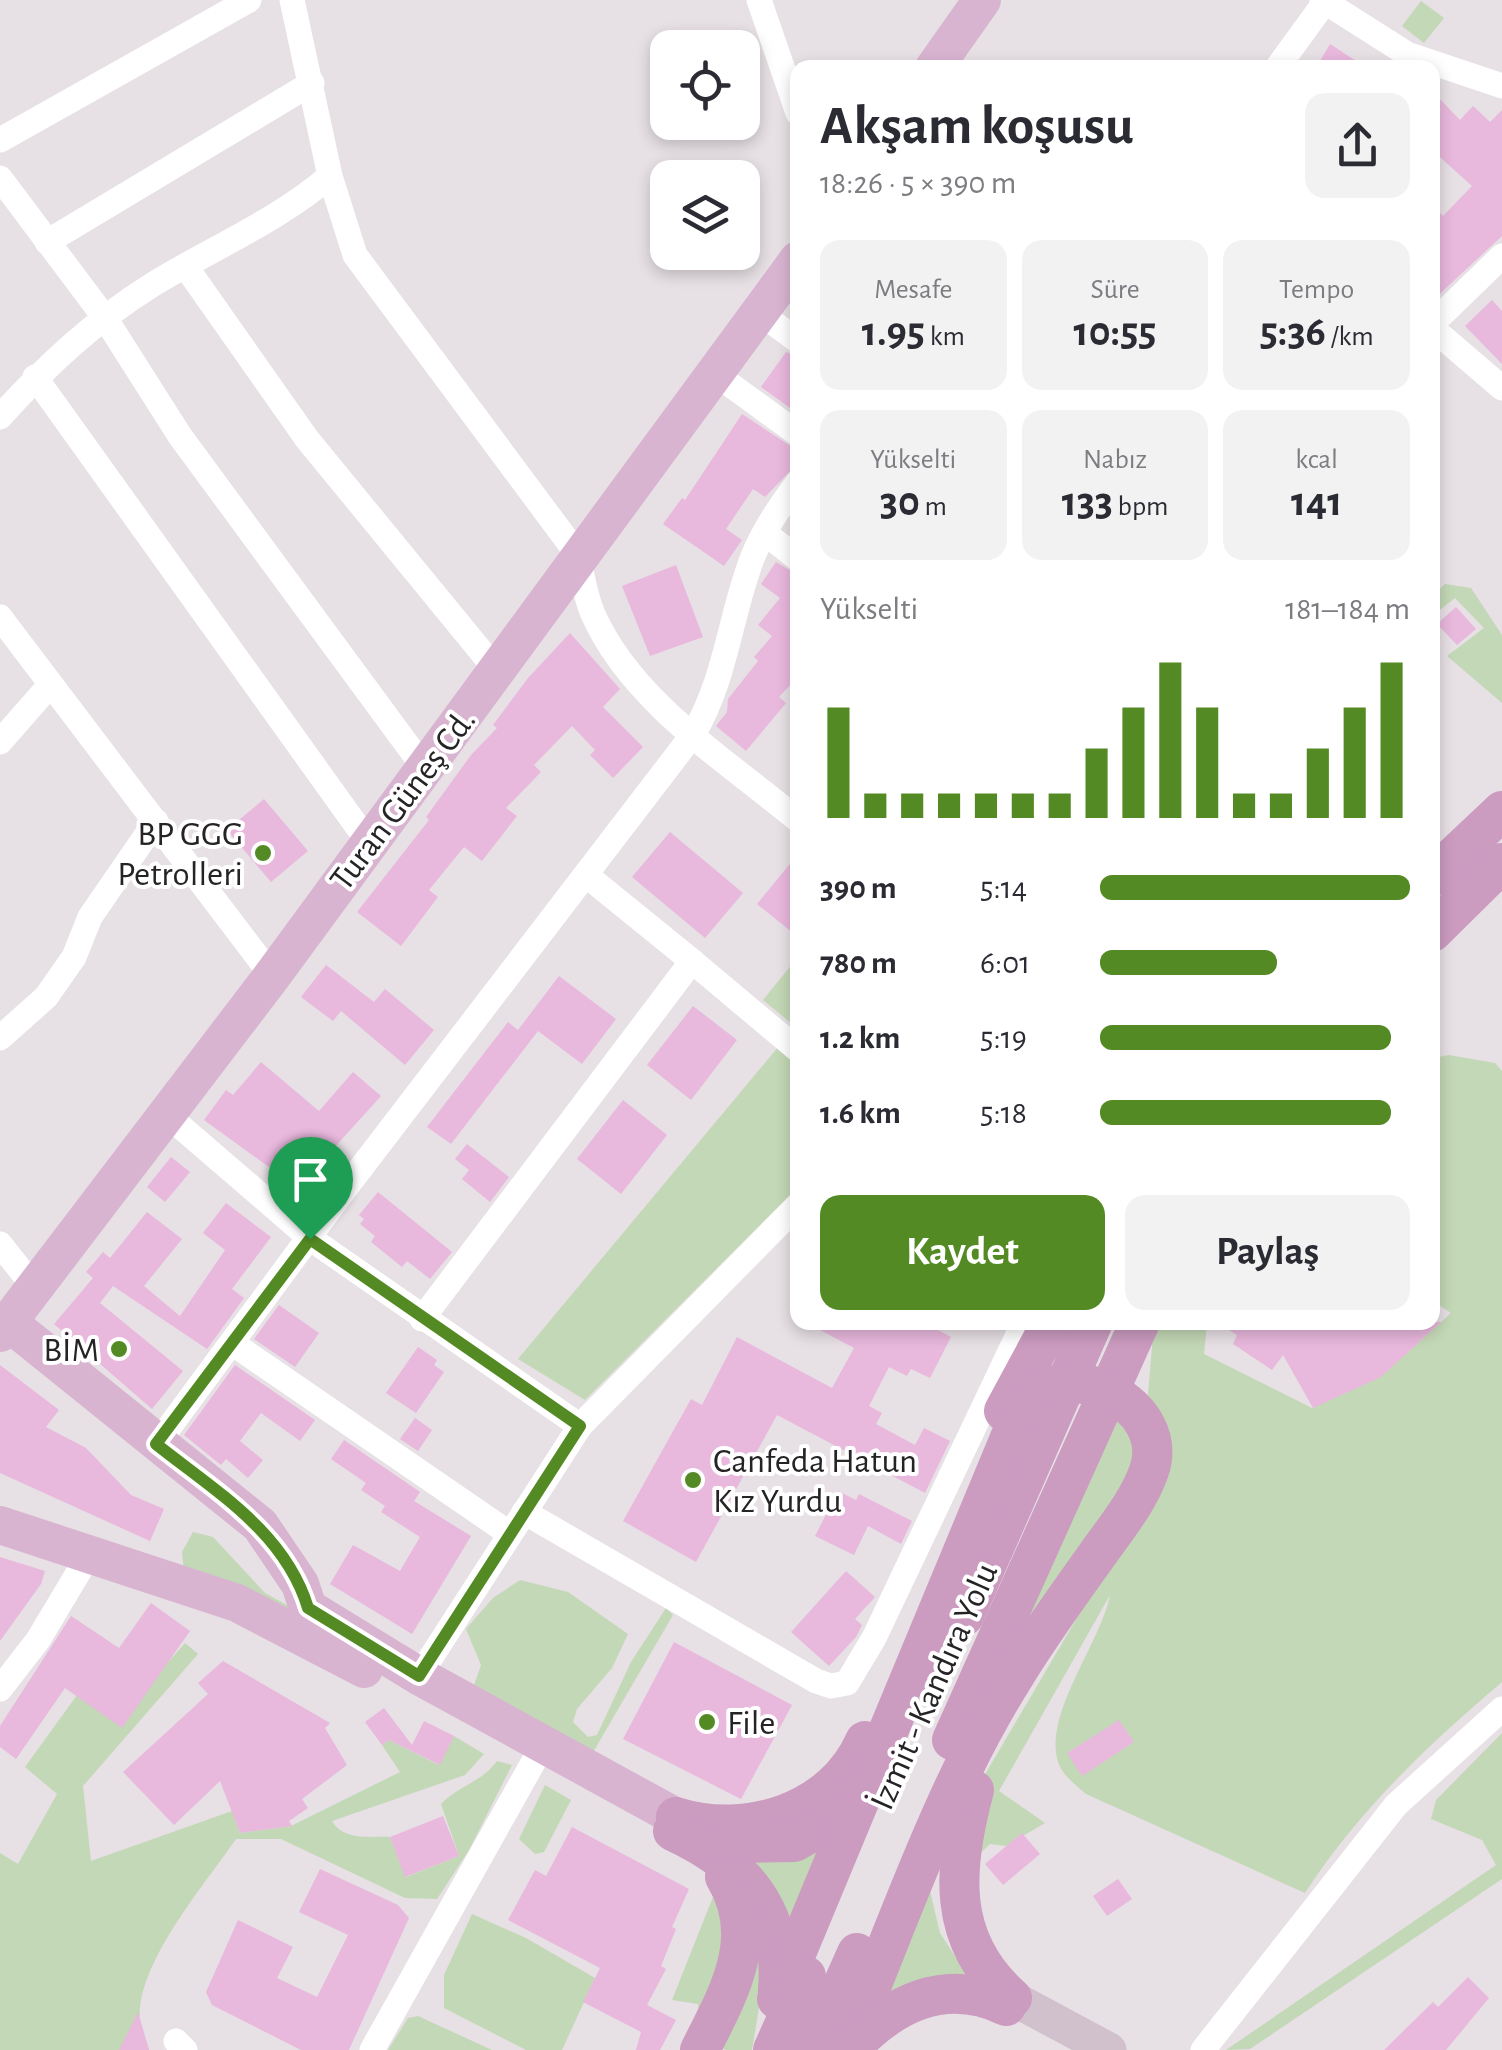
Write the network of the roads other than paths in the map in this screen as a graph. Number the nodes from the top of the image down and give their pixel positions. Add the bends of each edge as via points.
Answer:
1 (249, 0) edge
2 (292, 0) edge
3 (759, 0) edge
4 (982, 0) edge
5 (1323, 1) edge
6 (940, 60) edge
7 (1282, 60) edge
8 (1425, 60) edge
9 (1440, 65) edge
10 (312, 83) junction
11 (1502, 86) edge
12 (790, 89) edge
13 (0, 140) edge
14 (330, 176) junction
15 (2, 185) edge
16 (47, 242) junction
17 (1502, 256) edge
18 (186, 267) junction
19 (790, 271) edge
20 (760, 314) junction
21 (104, 318) junction
22 (1440, 318) edge
23 (1440, 333) edge
24 (790, 335) edge
25 (716, 375) junction
26 (35, 378) junction
27 (1502, 388) edge
28 (0, 417) edge
29 (790, 428) edge
30 (790, 494) edge
31 (765, 533) junction
32 (790, 553) edge
33 (578, 555) junction
34 (0, 618) edge
35 (498, 672) junction
36 (50, 685) junction
37 (694, 733) junction
38 (0, 742) edge
39 (426, 769) junction
40 (1502, 811) edge
41 (790, 813) edge
42 (156, 821) junction
43 (369, 843) junction
44 (1502, 863) edge
45 (1440, 869) edge
46 (586, 875) junction
47 (1440, 924) edge
48 (692, 961) junction
49 (272, 976) junction
50 (0, 1038) edge
51 (790, 1043) edge
52 (166, 1114) junction
53 (790, 1213) edge
54 (310, 1239) junction
55 (0, 1244) edge
56 (34, 1287) junction
57 (422, 1319) junction
58 (4, 1327) edge
59 (1020, 1330) edge
60 (1047, 1330) edge
61 (1090, 1330) edge
62 (1136, 1330) edge
63 (1149, 1330) edge
64 (232, 1343) junction
65 (580, 1426) junction
66 (156, 1444) junction
67 (517, 1523) junction
68 (0, 1525) edge
69 (90, 1553) junction
70 (419, 1676) junction
71 (0, 1689) edge
72 (1502, 1709) edge
73 (535, 1759) junction
74 (855, 1808) junction
75 (673, 1823) junction
76 (939, 1825) junction
77 (777, 1999) junction
78 (1009, 2002) junction
79 (372, 2050) edge
80 (700, 2050) edge
81 (773, 2050) edge
82 (814, 2050) edge
83 (847, 2050) edge
84 (888, 2050) edge
85 (1086, 2050) edge
86 (1109, 2050) edge
87 (1203, 2050) edge

1 - 13 street
2 - 10 street
3 - 12 street
4 - 6 main road
5 - 7 street
5 - 8 street
9 - 11 street
10 - 14 street
10 - 16 street
14 - 18 street via 294,207
14 - 33 street via 355,255
15 - 16 street
16 - 21 street
17 - 22 street
18 - 21 street
18 - 35 street via 307,439
19 - 20 main road, Turan Güneş Cd.
20 - 24 street
20 - 25 main road, Turan Güneş Cd.
21 - 26 street
21 - 39 street via 180,436
23 - 27 street
25 - 29 street
25 - 33 main road, Turan Güneş Cd.
26 - 28 street
26 - 43 street
30 - 31 street
31 - 32 street
31 - 37 street via 748,568 719,684
33 - 35 main road, Turan Güneş Cd.
33 - 37 street via 603,634 647,691
34 - 36 street
35 - 39 main road, Turan Güneş Cd.
36 - 38 street
36 - 42 street
37 - 41 street
37 - 46 street
39 - 43 main road, Turan Güneş Cd.
40 - 45 highway
42 - 49 street
42 - 50 street via 90,917 74,957 46,997
43 - 49 main road, Turan Güneş Cd.
44 - 47 highway
46 - 48 street
46 - 54 street
48 - 51 street
48 - 57 street
49 - 52 main road, Turan Güneş Cd.
52 - 54 street
52 - 56 main road, Turan Güneş Cd.
53 - 65 street
54 - 57 street
54 - 64 street
55 - 56 street
56 - 58 main road, Turan Güneş Cd.
57 - 65 street
58 - 66 main road
59 - 67 street via 847,1683 816,1681
60 - 75 highway via 986,1451 858,1758 838,1781 788,1814 717,1827
61 - 81 highway, İzmit - Kandıra Yolu
62 - 82 highway, İzmit - Kandıra Yolu
63 - 78 highway via 1144,1395 1160,1446 1157,1474 1136,1517 1016,1697 968,1812 960,1869 964,1928 979,1964
64 - 66 street
64 - 67 street
65 - 67 street
66 - 70 main road via 260,1525 300,1584 308,1608
67 - 70 street
68 - 69 main road
69 - 71 street
69 - 73 main road via 236,1603
70 - 75 main road
72 - 87 street via 1396,1805
73 - 75 main road
73 - 79 street
74 - 75 highway via 794,1842 767,1845 723,1840
74 - 76 highway via 1024,1402 1058,1381 1114,1394 1130,1405 1152,1444 1150,1469 1014,1675
74 - 77 highway
75 - 77 highway via 729,1861 757,1894 780,1964
75 - 80 highway via 728,1881 741,1913 737,1976
76 - 78 highway via 937,1890 944,1920 974,1970
76 - 83 highway
77 - 81 highway
78 - 83 highway via 941,1994 886,2018
78 - 84 highway via 950,2004 923,2014
78 - 85 main road
78 - 86 main road

